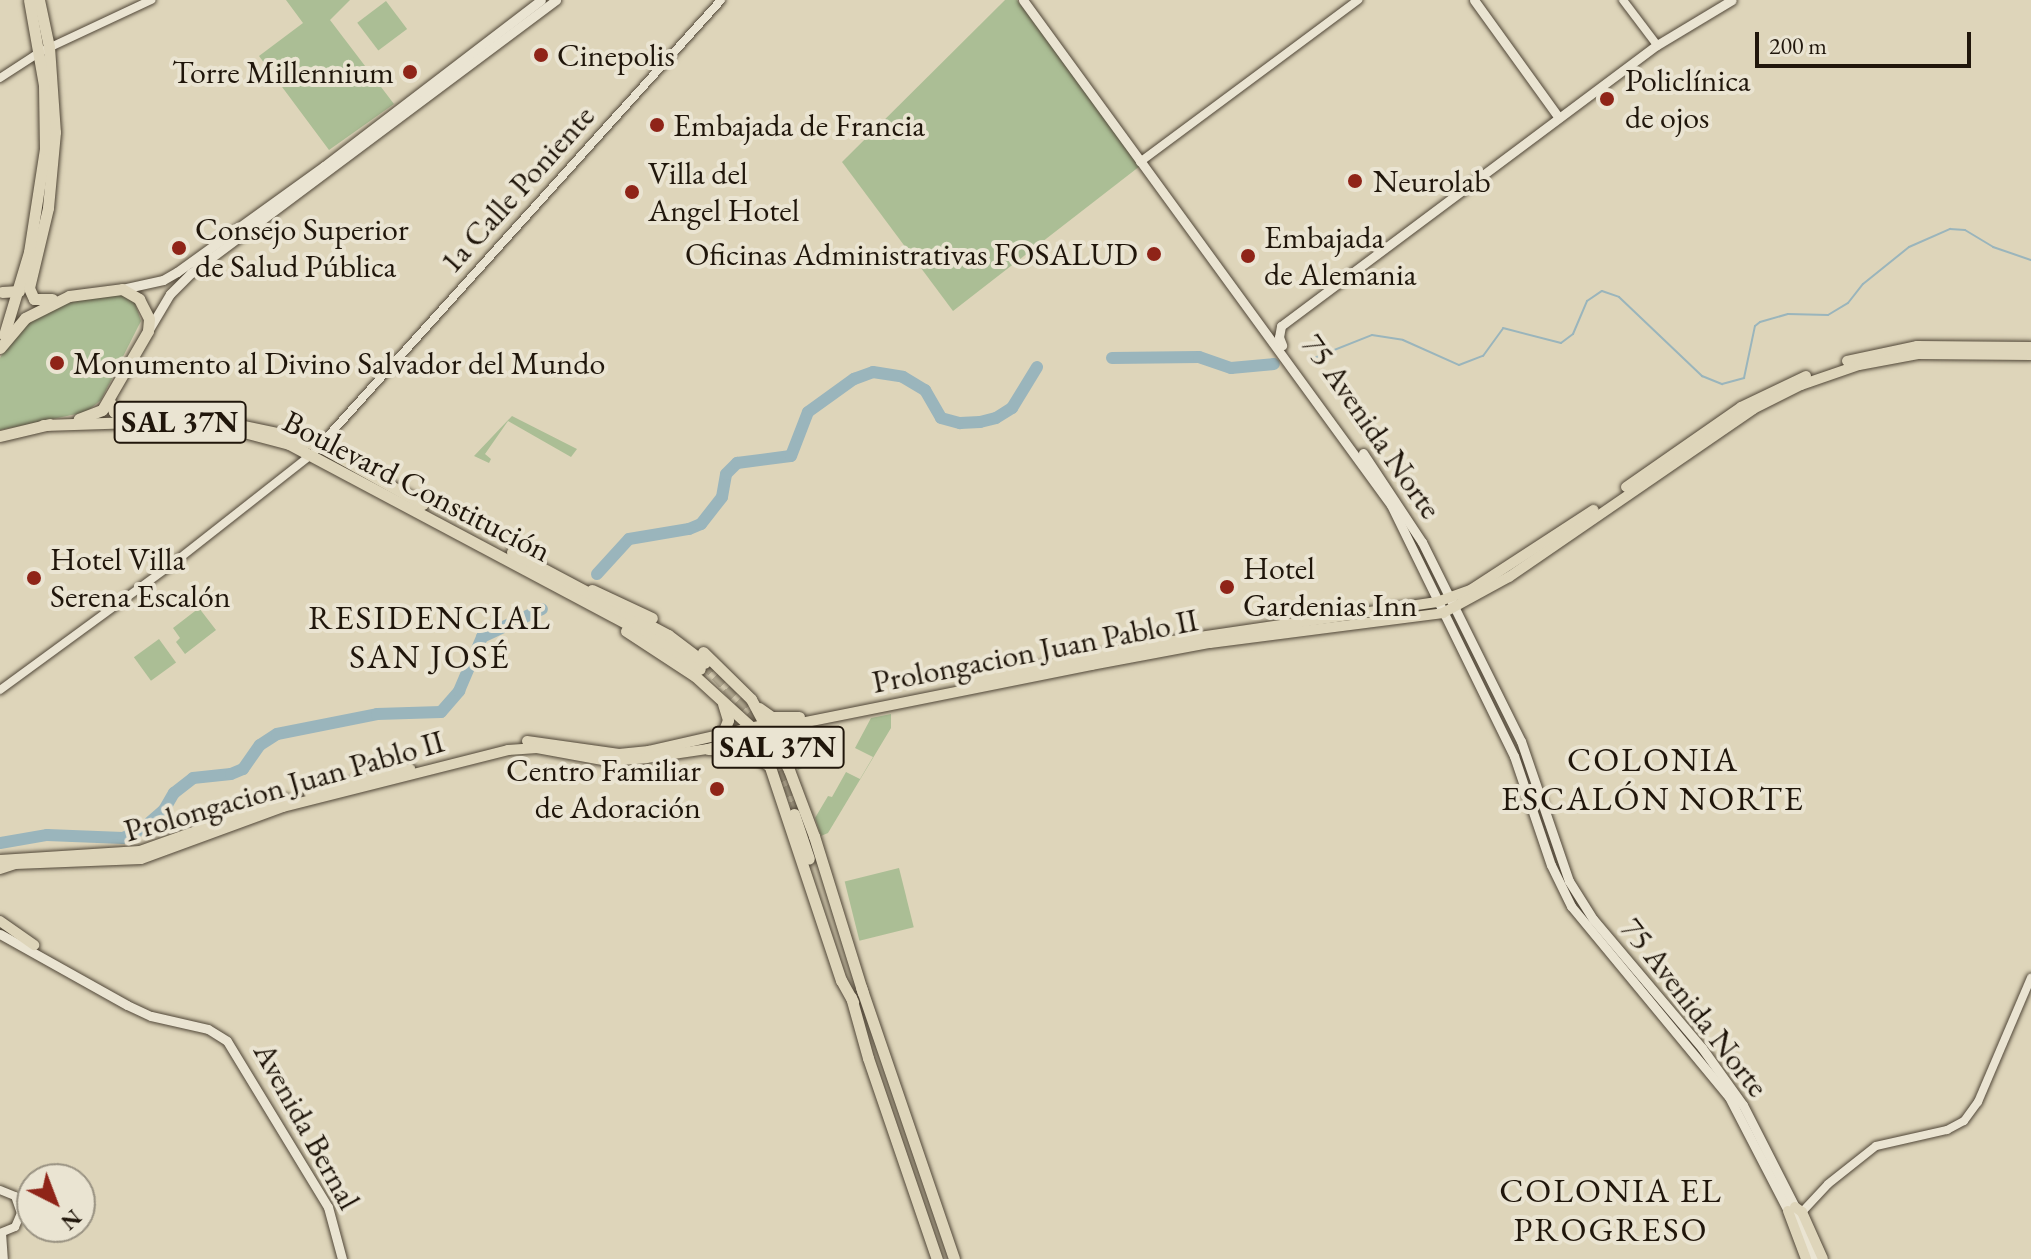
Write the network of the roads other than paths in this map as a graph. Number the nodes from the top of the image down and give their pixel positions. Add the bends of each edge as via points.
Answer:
1 (29, 0) edge
2 (39, 0) edge
3 (151, 0) edge
4 (541, 0) edge
5 (556, 0) edge
6 (721, 0) edge
7 (1023, 0) edge
8 (1358, 0) edge
9 (1474, 0) edge
10 (1623, 0) edge
11 (1732, 0) edge
12 (1657, 45) junction
13 (44, 49) junction
14 (0, 78) edge
15 (1559, 118) junction
16 (1140, 162) junction
17 (122, 289) junction
18 (19, 291) junction
19 (2, 292) edge
20 (69, 296) junction
21 (1263, 324) junction
22 (1281, 326) junction
23 (148, 331) junction
24 (2031, 347) edge
25 (0, 348) edge
26 (2031, 355) edge
27 (109, 400) junction
28 (43, 425) junction
29 (0, 436) edge
30 (315, 450) junction
31 (578, 592) junction
32 (1437, 602) junction
33 (1452, 603) junction
34 (1443, 613) junction
35 (703, 666) tunnel mouth
36 (710, 688) junction
37 (0, 690) edge
38 (753, 703) junction
39 (800, 720) junction
40 (768, 728) junction
41 (754, 732) junction
42 (722, 735) junction
43 (708, 749) junction
44 (770, 767) junction
45 (789, 770) junction
46 (0, 860) edge
47 (0, 869) edge
48 (0, 921) edge
49 (0, 927) edge
50 (0, 934) edge
51 (34, 945) junction
52 (79, 975) junction
53 (2031, 978) edge
54 (863, 993) junction
55 (853, 1002) junction
56 (0, 1190) edge
57 (1795, 1210) junction
58 (1, 1233) edge
59 (4, 1259) edge
60 (342, 1259) edge
61 (937, 1259) edge
62 (954, 1259) edge
63 (1806, 1259) edge
64 (1815, 1259) edge
65 (1823, 1259) edge

1 - 13 highway
2 - 13 highway
3 - 13 street
4 - 17 main road via 177,272
5 - 23 main road via 178,284
6 - 30 street, 1a Calle Poniente
7 - 16 main road, 75 Avenida Norte
8 - 16 street
9 - 15 main road
10 - 12 street
11 - 12 main road
12 - 15 main road
13 - 14 street
13 - 18 highway via 44,164
13 - 20 highway via 55,111 53,165 29,288 40,300
15 - 22 main road
16 - 21 main road, 75 Avenida Norte
17 - 20 highway
17 - 23 highway via 146,309
18 - 19 highway
18 - 25 highway
20 - 25 highway via 25,318
21 - 22 main road, 75 Avenida Norte
21 - 32 main road, 75 Avenida Norte via 1391,505
22 - 33 main road, 75 Avenida Norte via 1282,346 1400,504
23 - 27 highway, SAL 37N
24 - 33 main road, Prolongacion Juan Pablo II via 1908,347 1795,381 1735,411
26 - 33 main road, Prolongacion Juan Pablo II via 1904,355 1801,385 1741,416 1509,577
27 - 28 highway, SAL 37N via 97,415
27 - 30 highway, Boulevard Constitución / SAL 37N via 114,412 238,422
28 - 29 highway, SAL 37N
28 - 30 highway, Boulevard Constitución / SAL 37N via 200,424
30 - 31 highway, Boulevard Constitución / SAL 37N
30 - 37 street, 1a Calle Poniente via 171,565
31 - 35 highway, Boulevard Constitución / SAL 37N via 668,635
31 - 36 highway, Boulevard Constitución / SAL 37N via 598,615
31 - 38 highway, Boulevard Constitución / SAL 37N via 614,597 675,632 720,666
32 - 33 main road, Prolongacion Juan Pablo II
32 - 34 main road, 75 Avenida Norte
32 - 39 main road, Prolongacion Juan Pablo II via 1130,648
33 - 34 main road, Prolongacion Juan Pablo II
33 - 57 main road, 75 Avenida Norte via 1521,741 1573,889 1723,1075 1757,1129
34 - 39 main road, Prolongacion Juan Pablo II via 1210,643
34 - 57 main road, 75 Avenida Norte via 1514,756 1551,865 1571,906 1729,1097
36 - 41 highway, Boulevard Constitución / SAL 37N
36 - 42 highway via 727,710
38 - 39 highway via 772,717
38 - 40 highway, Boulevard Constitución / SAL 37N
39 - 40 main road, Prolongacion Juan Pablo II
39 - 45 highway via 789,743
40 - 41 main road, Prolongacion Juan Pablo II
40 - 45 highway, Boulevard Constitución / SAL 37N
41 - 42 main road, Prolongacion Juan Pablo II
41 - 43 main road, Prolongacion Juan Pablo II
41 - 44 highway, Boulevard Constitución / SAL 37N
42 - 46 main road, Prolongacion Juan Pablo II via 619,754 552,742 517,742 288,798 140,851
43 - 44 highway via 749,750
43 - 47 main road, Prolongacion Juan Pablo II via 623,761 537,748 508,750 293,804 141,859
44 - 55 highway, Boulevard Constitución / SAL 37N
45 - 54 highway, Boulevard Constitución / SAL 37N
48 - 51 main road
49 - 51 main road, Avenida Bernal
50 - 52 main road, Avenida Bernal
51 - 52 main road, Avenida Bernal
52 - 60 main road, Avenida Bernal via 151,1016 208,1029 230,1044 328,1207
53 - 57 street via 1978,1102 1964,1121 1947,1130 1876,1146
54 - 55 highway, Boulevard Constitución / SAL 37N via 797,813
54 - 62 highway, Boulevard Constitución / SAL 37N
55 - 61 highway, Boulevard Constitución / SAL 37N
56 - 58 street via 15,1196 21,1213 15,1227
57 - 63 main road
57 - 64 main road, 75 Avenida Norte
57 - 65 main road
58 - 59 street

